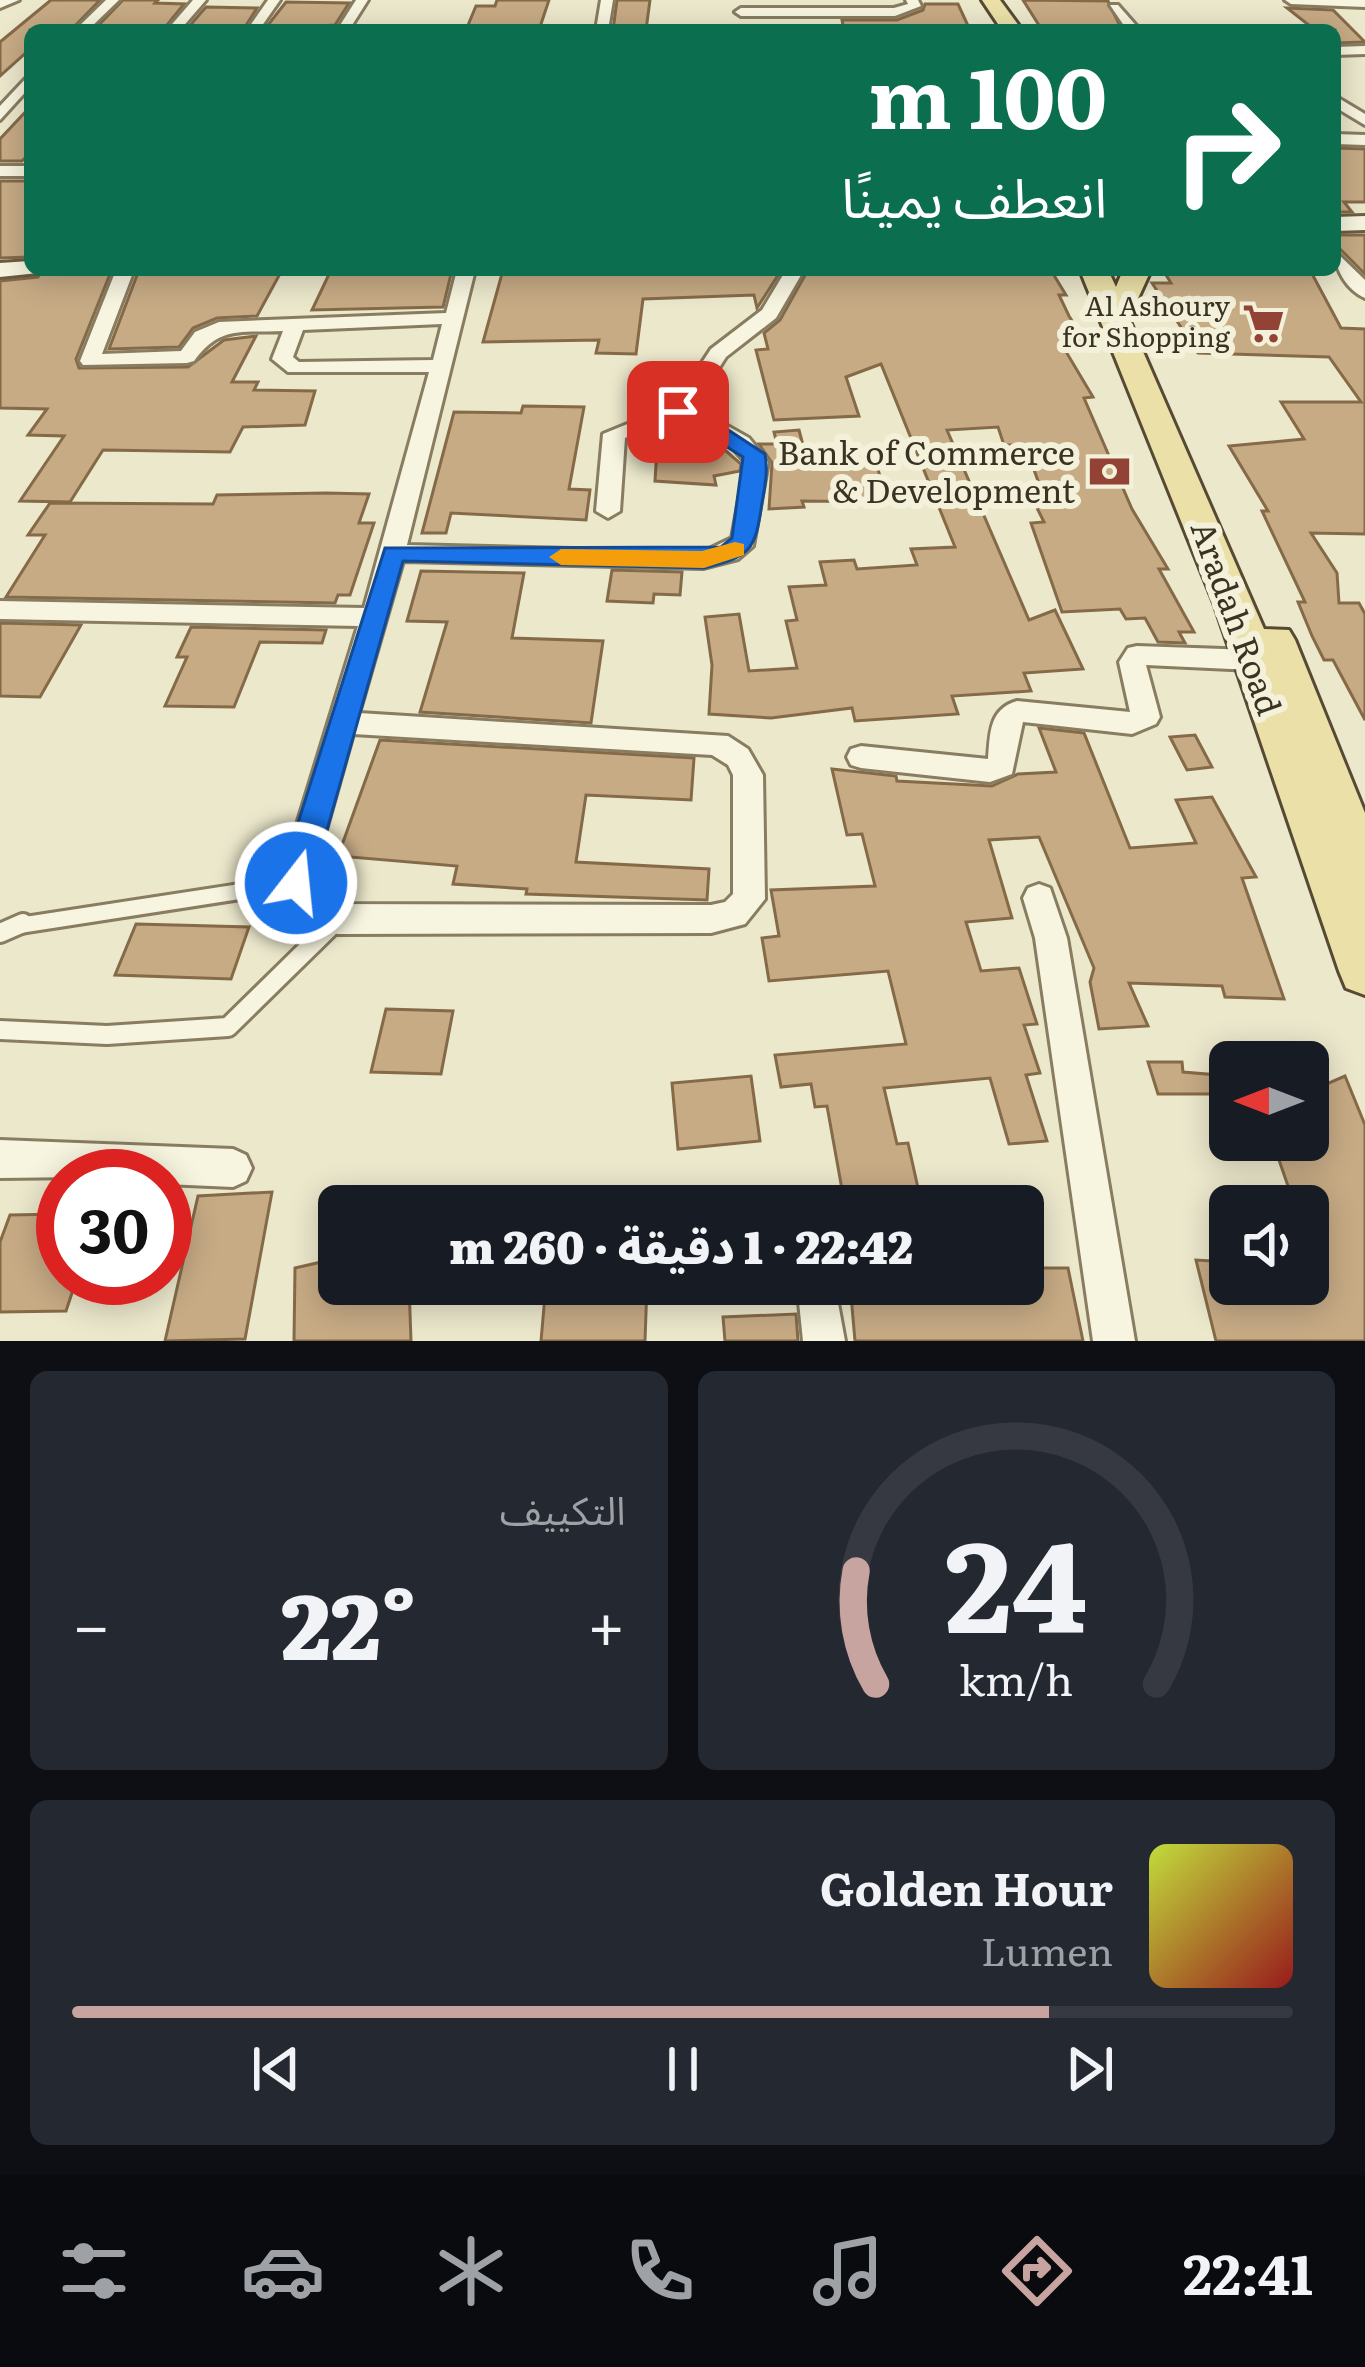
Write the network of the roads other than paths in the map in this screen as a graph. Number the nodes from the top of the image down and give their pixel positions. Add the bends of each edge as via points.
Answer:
1 (13, 0) edge
2 (113, 0) edge
3 (200, 0) edge
4 (912, 0) edge
5 (1291, 0) edge
6 (1365, 3) edge
7 (0, 4) edge
8 (740, 6) edge
9 (828, 7) edge
10 (1114, 8) dead end
11 (87, 24) edge
12 (178, 24) edge
13 (1129, 24) edge
14 (24, 85) edge
15 (3, 109) edge
16 (1341, 263) edge
17 (123, 276) edge
18 (464, 276) edge
19 (791, 276) edge
20 (1109, 280) edge
21 (1365, 292) edge
22 (453, 318) junction
23 (296, 324) junction
24 (441, 366) junction
25 (682, 409) junction
26 (608, 511) dead end
27 (393, 553) junction
28 (0, 610) edge
29 (375, 617) junction
30 (1252, 660) junction
31 (341, 723) junction
32 (861, 757) dead end
33 (1365, 874) edge
34 (296, 883) junction
35 (1040, 898) dead end
36 (338, 920) junction
37 (0, 933) edge
38 (1365, 971) edge
39 (0, 1030) edge
40 (0, 1159) edge
41 (233, 1168) dead end
42 (1114, 1341) edge

1 - 7 street
2 - 11 street
3 - 12 street
4 - 9 street via 908,11
5 - 6 street
8 - 9 street
10 - 13 street
14 - 15 street
16 - 21 street
17 - 23 street via 90,361 187,357 212,329
18 - 22 street
19 - 25 street via 769,314 718,352
20 - 30 main road, Aradah Road
20 - 33 main road, Aradah Road via 1261,605
22 - 23 street
22 - 24 street
23 - 24 street via 282,359 295,368
24 - 27 street
25 - 26 street via 614,434
25 - 27 street via 741,443 757,462 744,541 729,554 704,560
27 - 29 street
28 - 29 street
29 - 31 street
30 - 32 street via 1137,655 1145,718 1017,711 1005,723 1002,766 990,771
30 - 38 main road, Aradah Road
31 - 34 street
31 - 36 street via 718,744 748,776 752,889 743,907 723,918
34 - 36 street via 302,906
34 - 37 lane via 30,920
35 - 42 street
36 - 39 lane via 228,1027 107,1035
40 - 41 street

